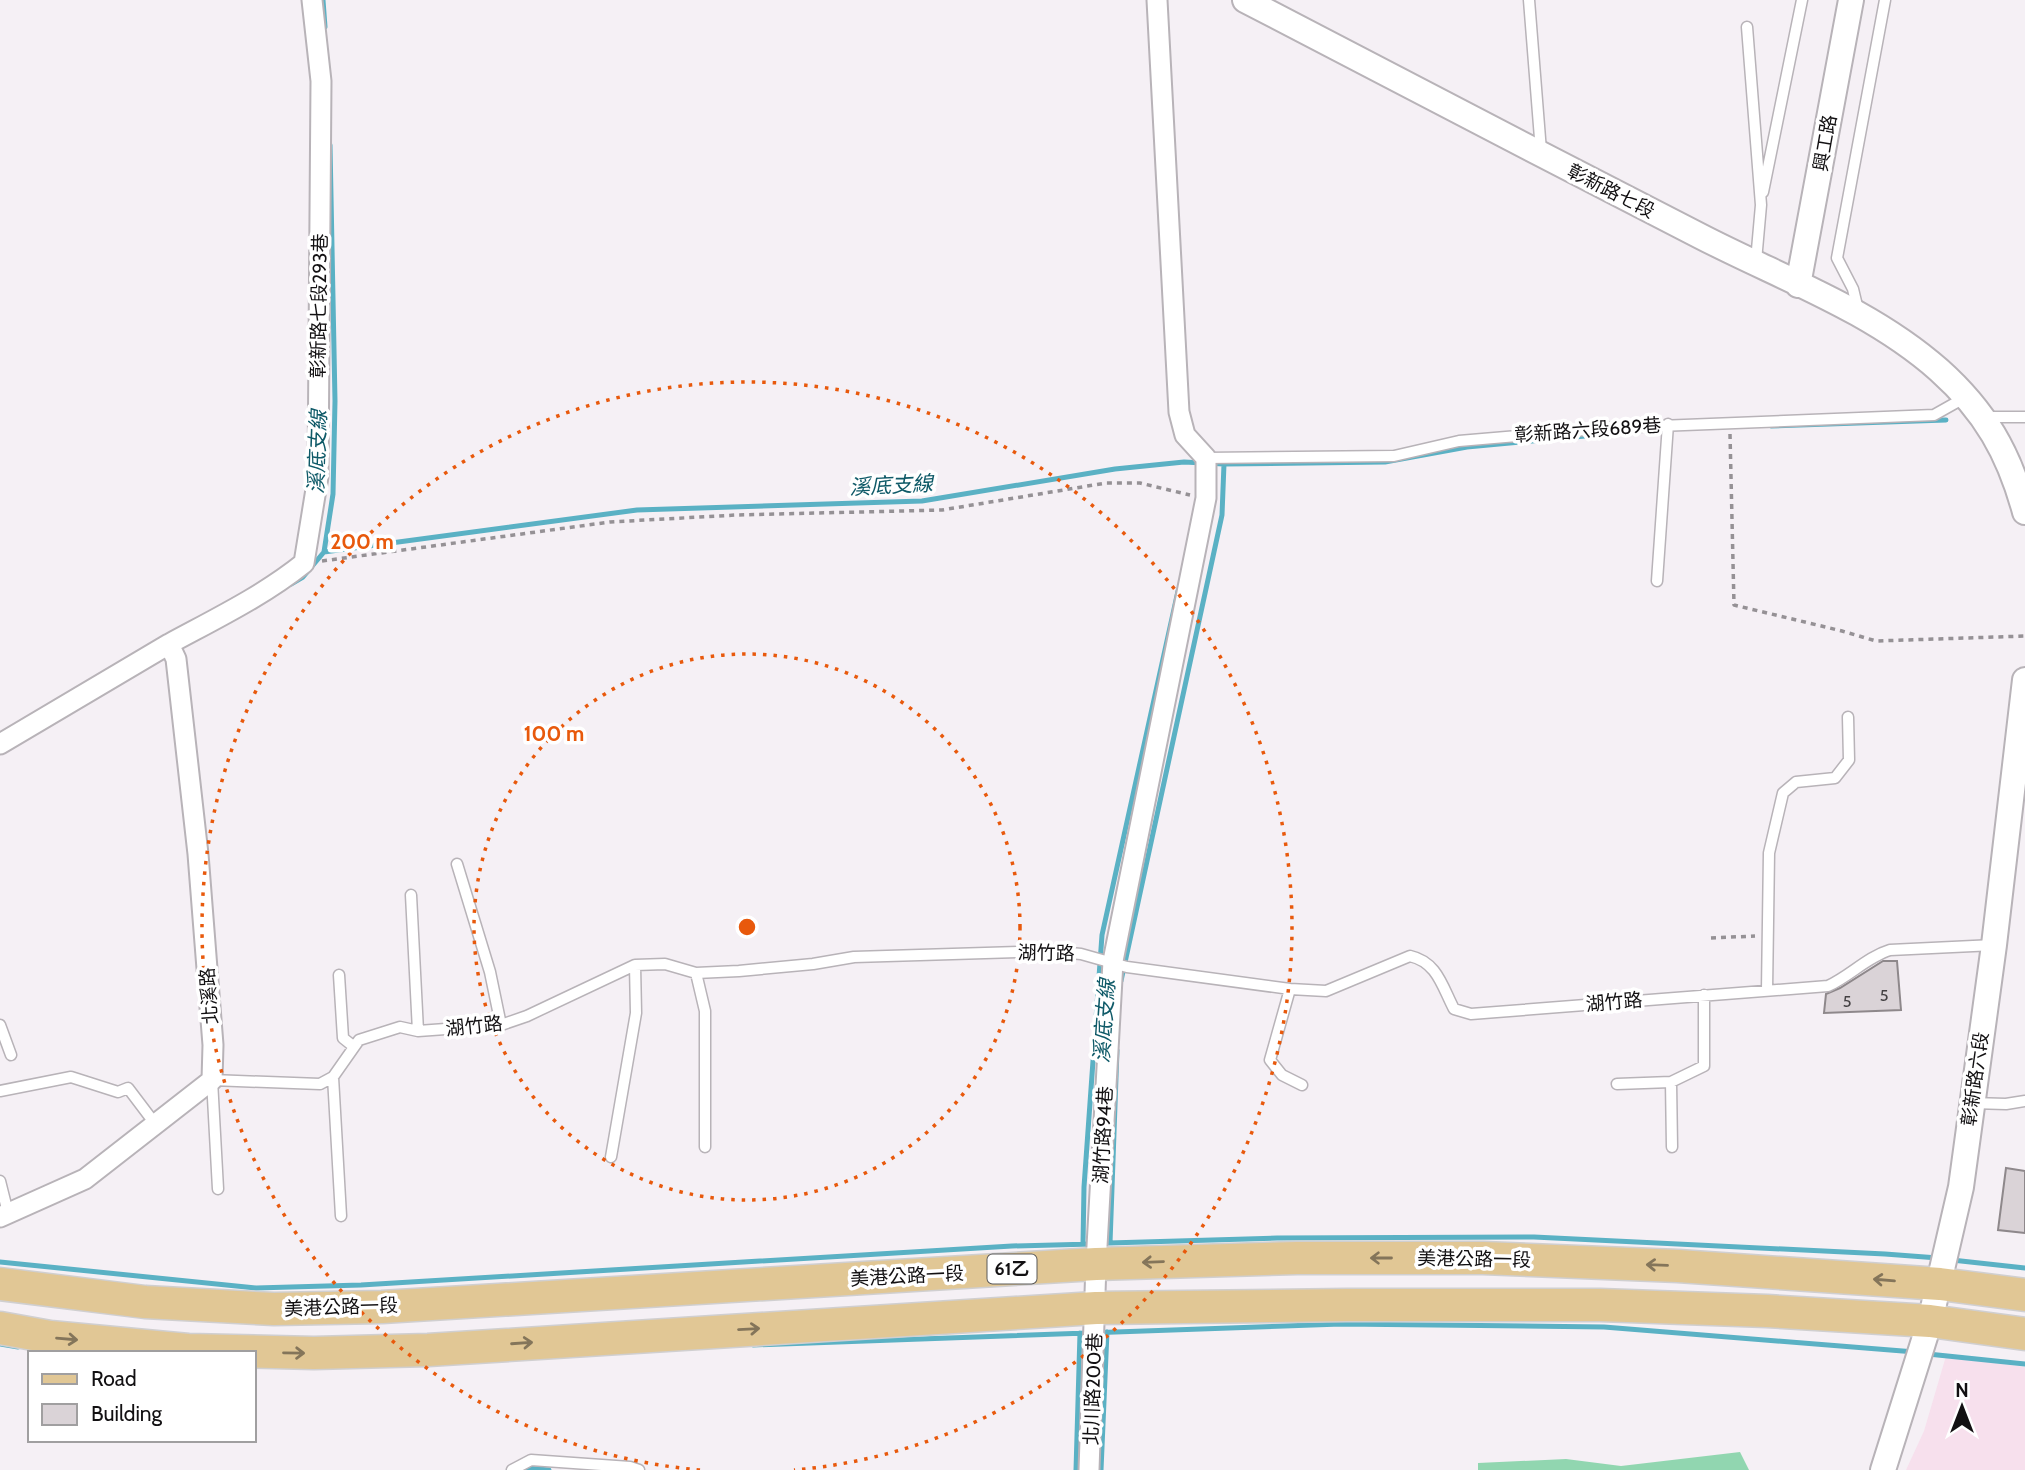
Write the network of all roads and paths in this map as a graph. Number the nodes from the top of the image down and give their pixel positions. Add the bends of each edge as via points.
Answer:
1 (312, 0) edge
2 (1157, 0) edge
3 (1245, 0) edge
4 (1529, 0) edge
5 (1802, 0) edge
6 (1851, 0) edge
7 (1885, 0) edge
8 (1748, 27) dead end
9 (1541, 155) junction
10 (1761, 205) junction
11 (1756, 265) junction
12 (1798, 285) junction
13 (1859, 314) junction
14 (1966, 397) junction
15 (1984, 417) junction
16 (2025, 417) edge
17 (1730, 422) junction
18 (1668, 424) junction
19 (1206, 458) junction
20 (1206, 498) junction
21 (2025, 512) edge
22 (304, 563) junction
23 (1657, 581) dead end
24 (2025, 636) edge
25 (173, 651) junction
26 (2025, 680) edge
27 (1848, 717) dead end
28 (0, 744) edge
29 (2020, 772) edge
30 (457, 864) dead end
31 (411, 895) dead end
32 (1768, 936) junction
33 (1712, 938) dead end
34 (1994, 946) junction
35 (1113, 961) junction
36 (635, 965) junction
37 (696, 973) junction
38 (339, 975) dead end
39 (1290, 989) junction
40 (1767, 990) junction
41 (1704, 995) junction
42 (0, 1025) edge
43 (501, 1025) junction
44 (418, 1031) junction
45 (354, 1046) junction
46 (11, 1055) dead end
47 (334, 1077) junction
48 (212, 1080) junction
49 (1671, 1082) junction
50 (1617, 1084) dead end
51 (1302, 1085) dead end
52 (0, 1091) edge
53 (2025, 1101) edge
54 (1971, 1103) junction
55 (156, 1125) junction
56 (705, 1147) dead end
57 (1672, 1147) dead end
58 (611, 1157) dead end
59 (1, 1179) edge
60 (219, 1189) dead end
61 (4, 1215) edge
62 (341, 1216) dead end
63 (1096, 1264) junction
64 (0, 1284) edge
65 (1940, 1284) junction
66 (2025, 1295) edge
67 (1096, 1308) junction
68 (1930, 1321) junction
69 (0, 1328) edge
70 (2025, 1334) edge
71 (230, 1351) edge
72 (256, 1352) edge
73 (512, 1470) edge
74 (639, 1470) edge
75 (1089, 1470) edge
76 (1884, 1470) edge

1 - 22 street, 彰新路七段293巷 via 321,81 318,477
2 - 19 street via 1179,412 1185,435
3 - 9 street, 彰新路七段
4 - 9 lane
5 - 10 lane
6 - 12 street, 興工路
7 - 13 lane via 1837,258 1853,289
8 - 10 lane
9 - 11 street, 彰新路七段
10 - 11 lane
11 - 12 street, 彰新路七段
12 - 13 street, 彰新路七段
13 - 14 street, 彰新路七段 via 1937,369
14 - 15 street
14 - 17 lane, 彰新路六段689巷 via 1934,415
15 - 16 lane
15 - 21 street
17 - 18 lane, 彰新路六段689巷
17 - 24 path via 1734,605 1876,641
18 - 19 lane, 彰新路六段689巷 via 1459,441 1394,456
18 - 23 lane
19 - 20 street, 湖竹路94巷
20 - 22 path via 1140,484 1106,483 942,510 610,522
20 - 35 street, 湖竹路94巷
22 - 25 street
25 - 28 street
25 - 48 street, 北溪路 via 198,854
26 - 29 street, 彰新路六段
27 - 32 lane via 1849,760 1835,778 1796,782 1783,793 1769,853
29 - 34 street, 彰新路六段
30 - 43 lane
31 - 44 lane
32 - 33 path
32 - 40 lane
34 - 40 lane, 湖竹路 via 1890,950 1876,954 1828,986
34 - 54 street, 彰新路六段
35 - 37 lane, 湖竹路 via 1060,952 854,957
35 - 39 lane, 湖竹路 via 1127,967
35 - 63 street, 湖竹路94巷
36 - 37 lane, 湖竹路 via 665,964
36 - 43 lane, 湖竹路
36 - 58 lane via 636,1013
37 - 56 lane via 705,1011
38 - 45 lane via 343,1038
39 - 41 lane, 湖竹路 via 1326,991 1410,956 1424,959 1432,967 1454,1009 1472,1014
39 - 51 lane via 1270,1060 1282,1075
40 - 41 lane, 湖竹路
41 - 49 lane via 1704,1066
42 - 46 lane
43 - 44 lane, 湖竹路
44 - 45 lane, 湖竹路 via 400,1027 359,1040
45 - 47 lane
47 - 48 lane via 320,1084
47 - 62 lane
48 - 55 street
48 - 60 lane
49 - 50 lane
49 - 57 lane
52 - 55 lane via 71,1077 118,1092 128,1088
53 - 54 lane
54 - 65 street, 彰新路六段 via 1961,1187
55 - 61 street via 85,1179
59 - 61 lane
63 - 64 main road, 美港公路一段 / 61乙 via 288,1309 145,1302
65 -> 63 main road, 美港公路一段 / 61乙 via 1483,1258
63 - 67 street, 湖竹路94巷
65 - 66 main road, 美港公路一段 / 61乙
65 - 68 street, 彰新路六段
67 - 68 main road, 61乙 via 1600,1306
72 -> 67 main road, 61乙 via 428,1350
67 - 75 street, 北川路200巷
68 - 70 main road, 61乙
68 - 76 street, 彰新路六段
69 -> 71 main road, 61乙 via 50,1337
73 - 74 lane via 531,1460

